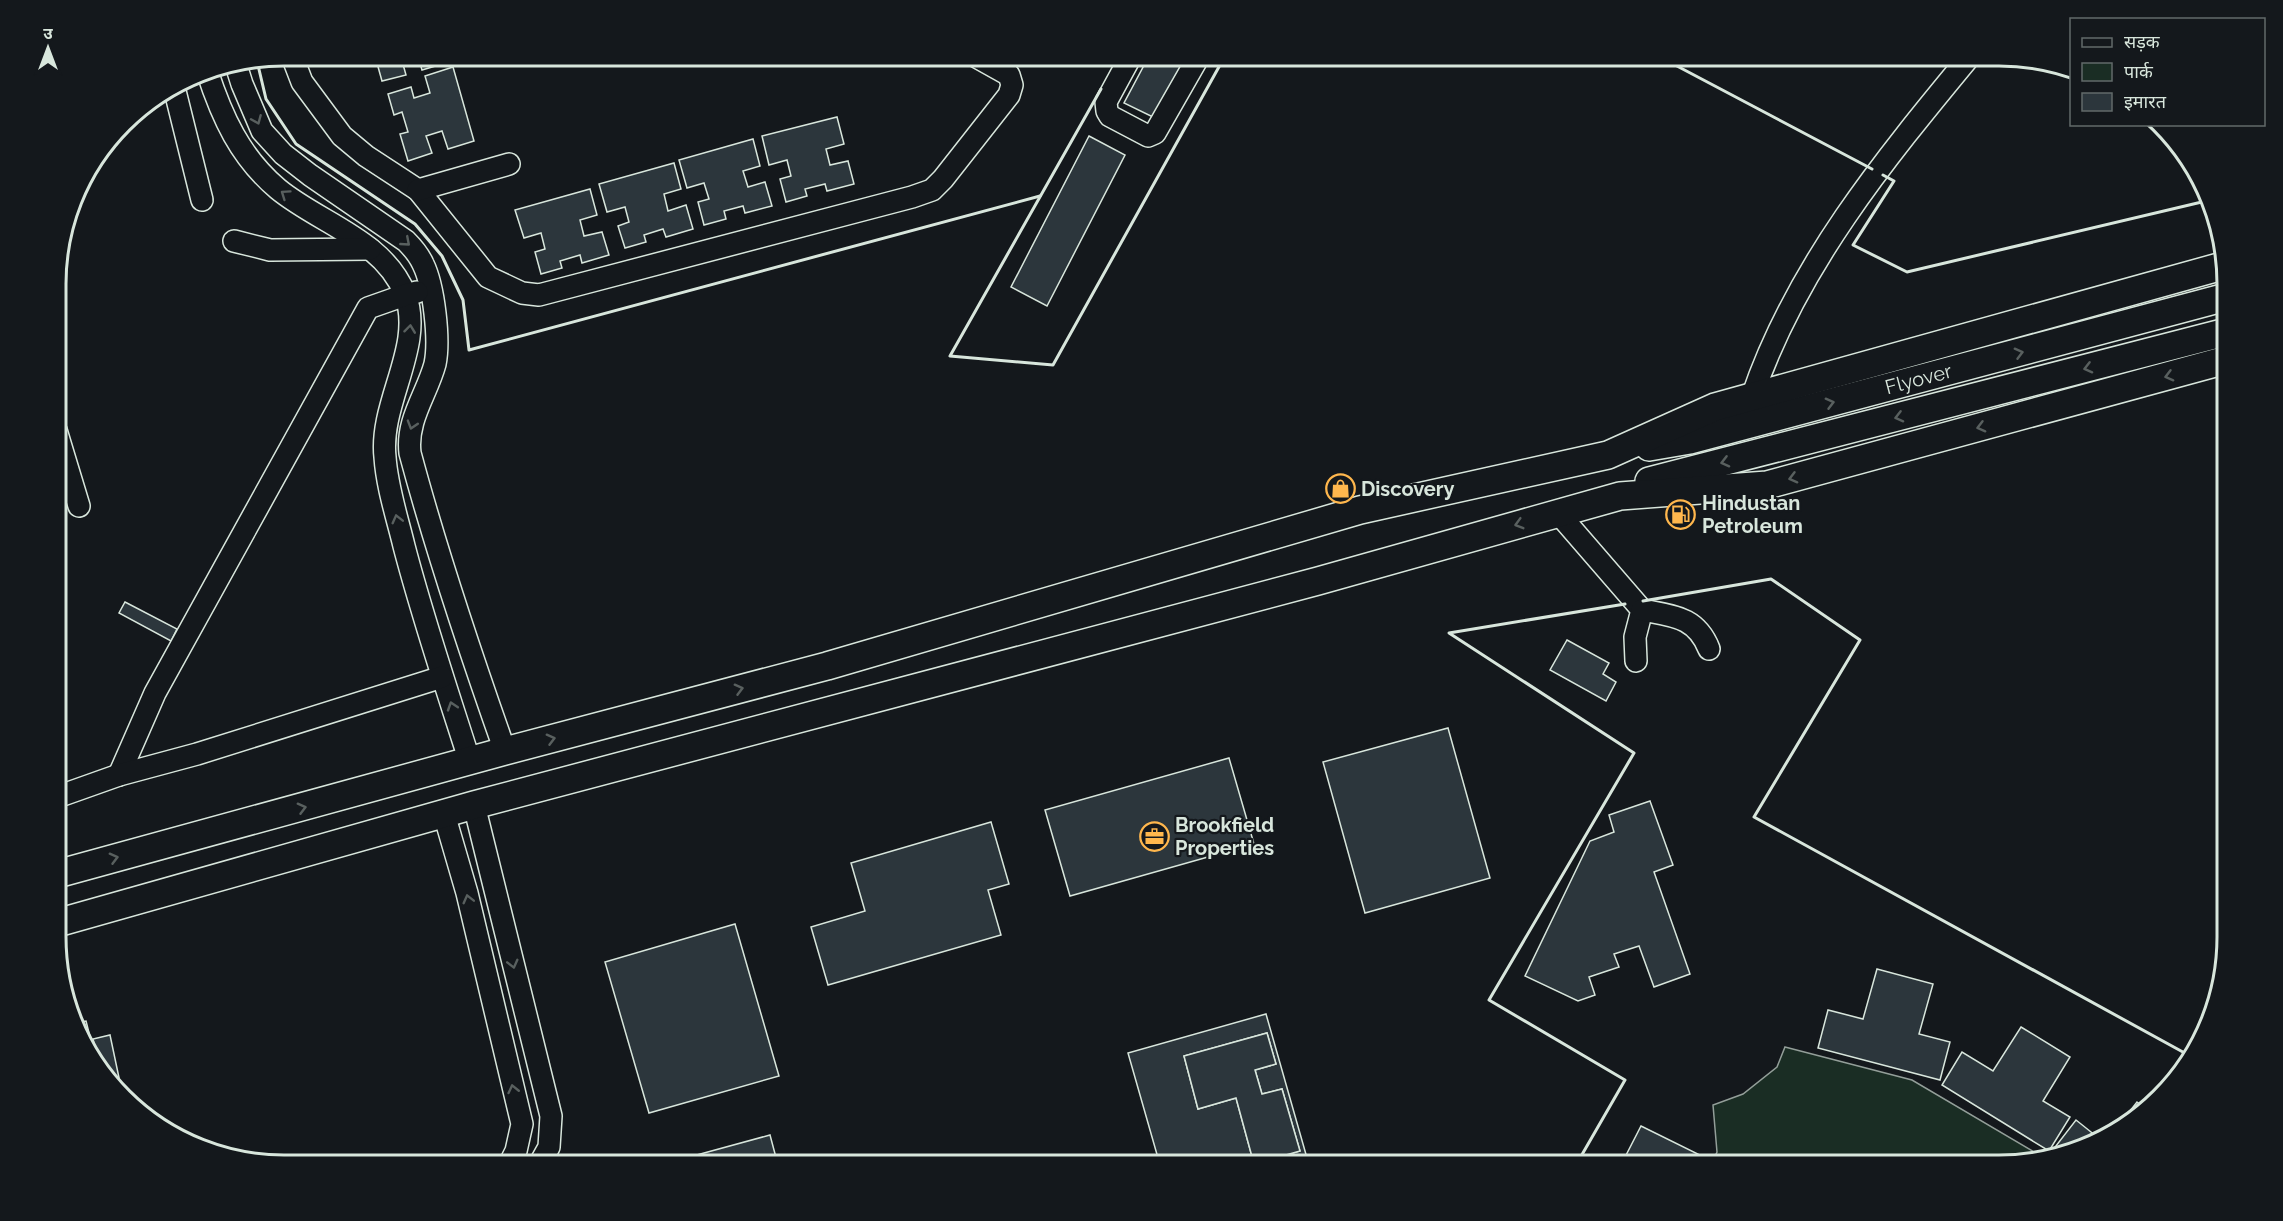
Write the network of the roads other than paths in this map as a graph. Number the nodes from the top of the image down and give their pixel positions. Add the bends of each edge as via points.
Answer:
1 (296, 66) edge
2 (993, 66) edge
3 (1126, 66) edge
4 (1193, 66) edge
5 (1962, 66) edge
6 (238, 71) edge
7 (210, 80) edge
8 (176, 94) edge
9 (509, 164) dead end
10 (418, 190) junction
11 (202, 200) dead end
12 (234, 241) dead end
13 (370, 249) junction
14 (2217, 268) edge
15 (430, 290) junction
16 (405, 294) junction
17 (2217, 299) edge
18 (2217, 334) edge
19 (2217, 362) edge
20 (1752, 397) junction
21 (1608, 455) junction
22 (66, 463) edge
23 (1620, 496) junction
24 (79, 506) dead end
25 (1558, 513) junction
26 (1642, 610) junction
27 (464, 635) junction
28 (432, 644) junction
29 (1709, 649) dead end
30 (1636, 661) dead end
31 (442, 677) junction
32 (505, 751) junction
33 (470, 762) junction
34 (119, 775) junction
35 (66, 794) edge
36 (474, 806) junction
37 (444, 814) junction
38 (66, 872) edge
39 (66, 920) edge
40 (551, 1116) junction
41 (522, 1124) junction
42 (514, 1155) edge
43 (545, 1155) edge

1 - 10 street via 302,82 342,136
2 - 10 street via 1010,75 1010,95 932,190 556,291 522,293 488,277
3 - 4 street via 1106,102 1107,111 1148,136 1155,133
5 - 20 street via 1896,146 1812,266 1767,354
6 -> 15 street via 262,131 310,175 406,241 424,266
13 -> 7 street via 278,190 257,169 220,111
8 - 11 street
9 - 10 street
12 - 13 street via 270,250
13 - 16 street via 388,266
14 - 20 main road
15 - 16 street
15 -> 27 street via 438,338 435,364 408,439 431,532
28 -> 16 street via 390,492 385,458 386,418 410,335 411,318
16 - 34 street via 368,308 154,693
21 -> 17 main road, Flyover via 1690,440
18 -> 23 main road, Flyover via 1642,483
19 -> 23 main road via 1767,485
20 - 21 main road via 1715,407
32 -> 21 main road via 827,666 1360,510
22 - 24 street
23 - 25 main road
25 - 26 street
25 -> 36 main road via 1318,581
26 - 29 street via 1676,617 1697,628
26 - 30 street via 1635,637
27 - 28 street
27 - 32 street
28 - 31 street
33 -> 31 street
31 - 34 street
32 - 33 main road
38 -> 33 main road
34 - 35 street
36 - 37 main road
36 -> 40 street
37 - 39 main road
41 -> 37 street
40 - 41 street
40 - 43 street
41 - 42 street

